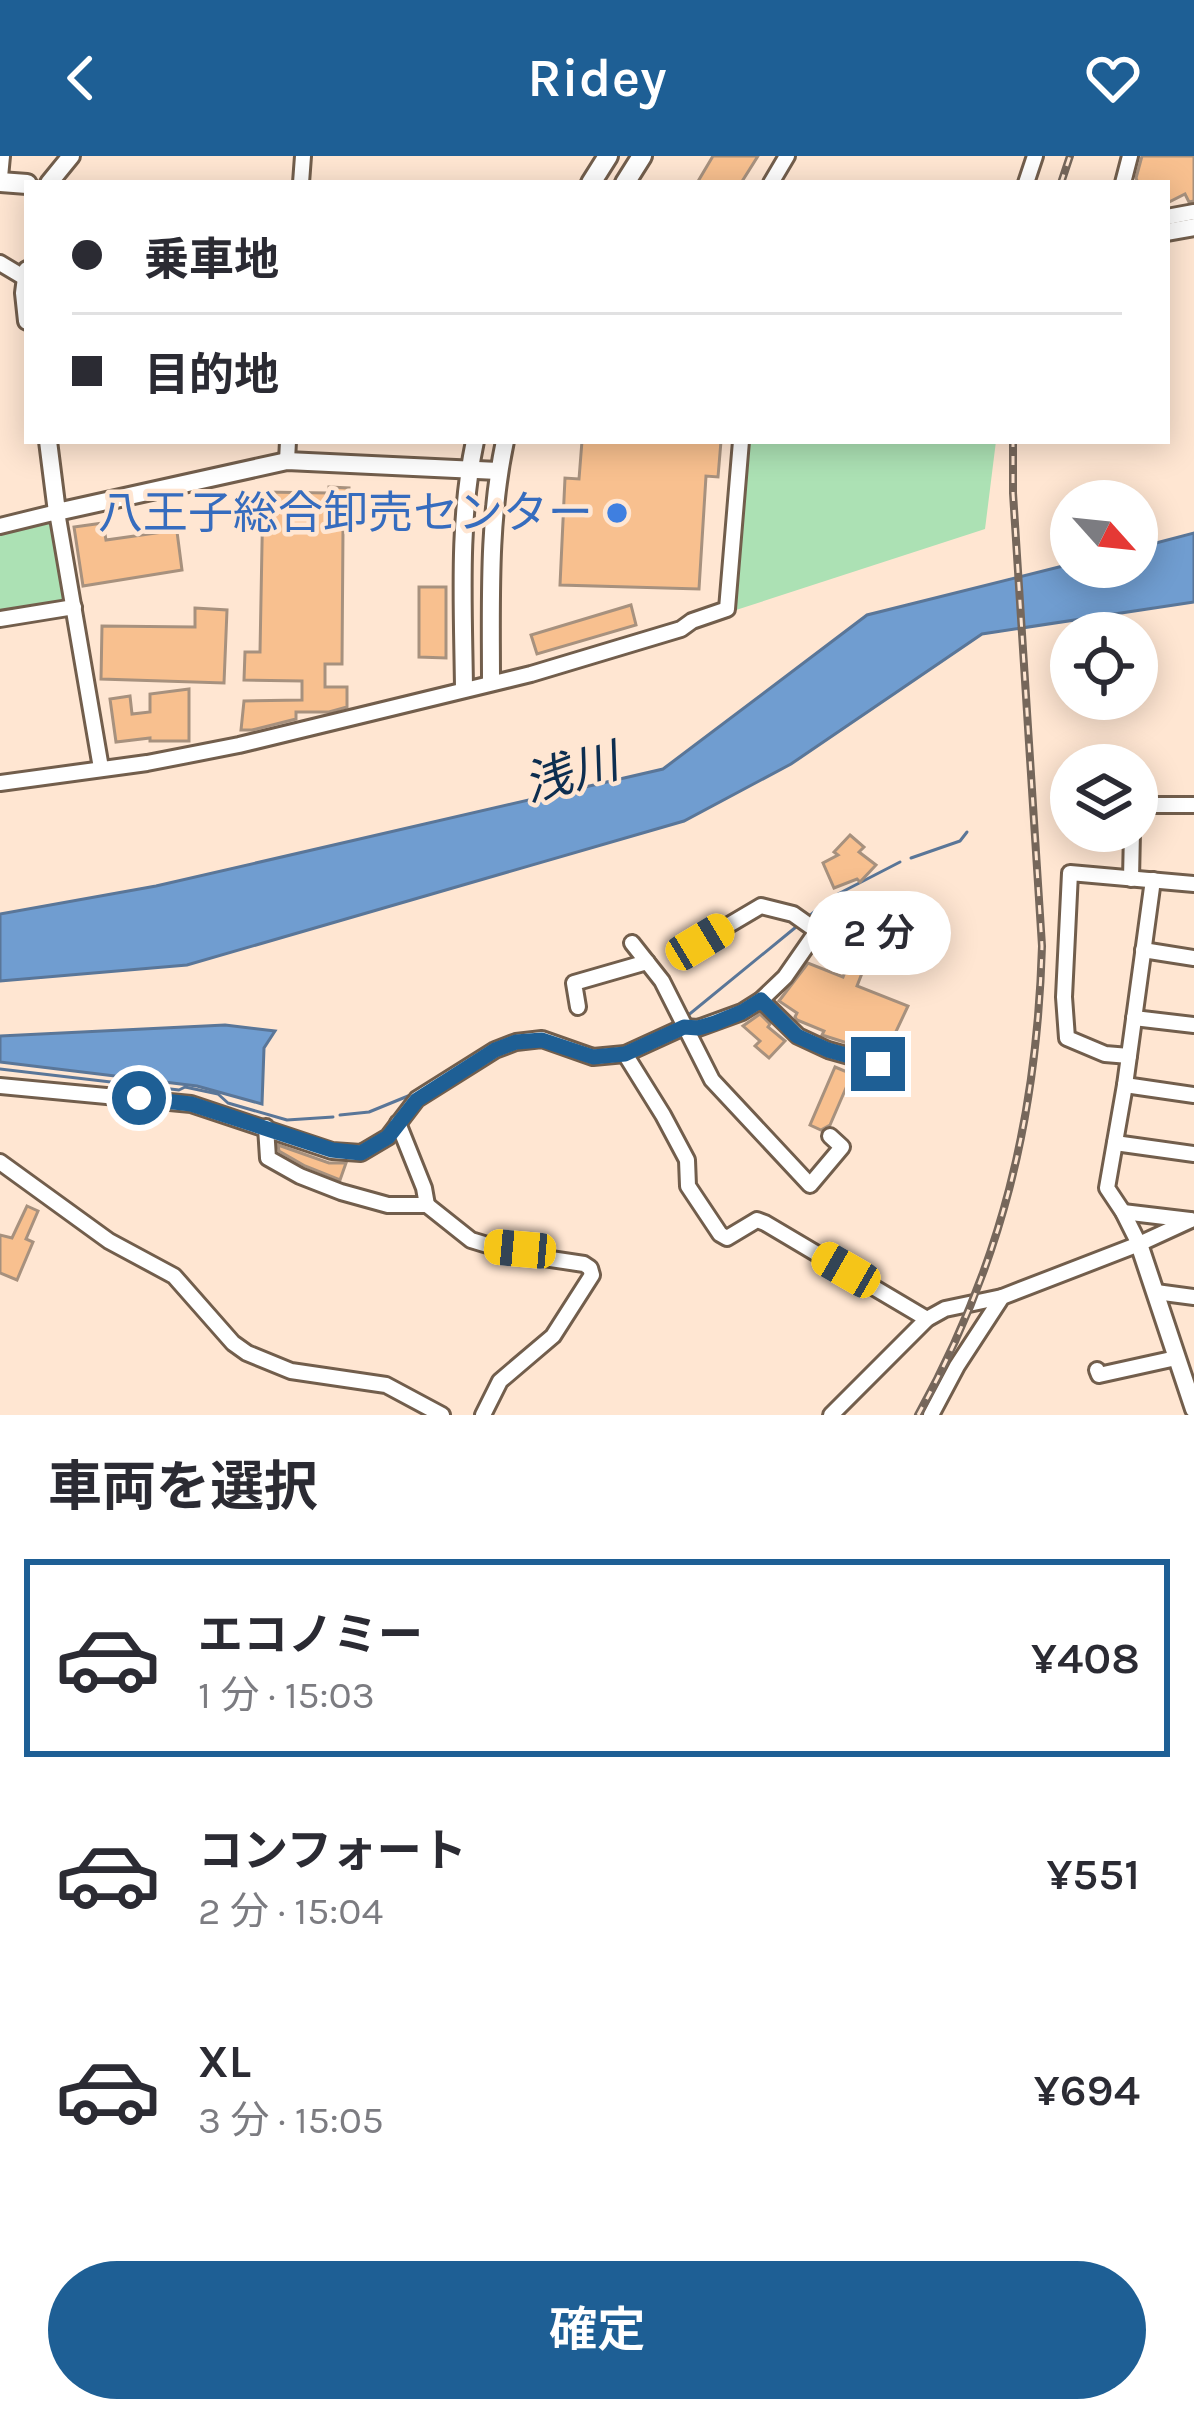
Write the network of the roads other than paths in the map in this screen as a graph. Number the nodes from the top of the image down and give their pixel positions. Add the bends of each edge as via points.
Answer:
1 (2, 156) edge
2 (71, 156) edge
3 (610, 156) edge
4 (639, 160) edge
5 (0, 179) edge
6 (51, 180) edge
7 (0, 263) edge
8 (24, 282) edge
9 (48, 444) edge
10 (288, 444) edge
11 (475, 444) edge
12 (504, 444) edge
13 (741, 444) edge
14 (287, 461) junction
15 (469, 469) junction
16 (498, 471) junction
17 (57, 512) junction
18 (0, 526) edge
19 (74, 607) junction
20 (0, 619) edge
21 (491, 682) junction
22 (464, 688) junction
23 (101, 768) junction
24 (0, 783) edge
25 (1158, 805) edge
26 (1194, 805) edge
27 (1132, 852) edge
28 (1131, 879) junction
29 (1153, 880) junction
30 (1193, 882) edge
31 (700, 942) dead end
32 (632, 943) dead end
33 (1143, 950) junction
34 (1194, 958) edge
35 (647, 962) junction
36 (761, 1000) junction
37 (578, 1007) dead end
38 (1134, 1018) junction
39 (1194, 1025) edge
40 (684, 1027) junction
41 (625, 1054) junction
42 (1129, 1056) junction
43 (878, 1064) dead end
44 (1125, 1085) junction
45 (0, 1086) edge
46 (1194, 1095) edge
47 (398, 1124) junction
48 (266, 1127) junction
49 (830, 1136) dead end
50 (1115, 1143) junction
51 (1194, 1154) edge
52 (0, 1162) edge
53 (427, 1205) junction
54 (1123, 1212) junction
55 (1192, 1221) edge
56 (1139, 1244) junction
57 (1156, 1292) junction
58 (1002, 1297) junction
59 (1194, 1297) edge
60 (927, 1318) junction
61 (1176, 1358) junction
62 (1097, 1370) dead end
63 (1194, 1409) edge
64 (442, 1415) edge
65 (483, 1415) edge
66 (830, 1415) edge
67 (931, 1415) edge

1 - 5 street
2 - 6 street
3 - 4 main road via 622,166
7 - 8 street
9 - 17 street
10 - 14 street
11 - 15 street
12 - 16 street
13 - 21 street via 727,609
14 - 15 street
14 - 17 street
15 - 16 street
15 - 22 street
16 - 21 street
17 - 18 street
17 - 19 street
19 - 20 street
19 - 23 street
21 - 22 street
22 - 23 street via 239,745
23 - 24 street
25 - 26 street
27 - 28 street
28 - 29 street
28 - 42 street via 1070,873 1064,997 1067,1038
29 - 30 street
29 - 33 street
31 - 36 street via 761,906 817,931
32 - 35 street
33 - 34 street
33 - 38 street
35 - 37 street via 574,983
35 - 40 street
36 - 40 street via 715,1023
36 - 43 street via 797,1036
38 - 39 street
38 - 42 street
40 - 41 street
40 - 49 street via 712,1080 810,1185 842,1147
41 - 47 street via 593,1057 542,1040 516,1042 417,1100
41 - 60 street via 664,1114 687,1160 688,1186 720,1234 727,1238 758,1220
42 - 44 street
44 - 46 street
44 - 50 street
45 - 48 street via 191,1104
47 - 48 street via 374,1148 346,1154
47 - 53 street
48 - 53 street via 275,1164 388,1205
50 - 51 street
50 - 54 street via 1107,1188
52 - 64 street via 109,1241 174,1276 248,1353 291,1371 386,1385
53 - 65 street via 471,1240 584,1264 592,1275 553,1336 500,1381
54 - 55 street
54 - 56 street
55 - 56 street
56 - 57 street
56 - 58 street
57 - 59 street
57 - 61 street
58 - 60 street
58 - 67 street
60 - 66 street
61 - 62 street via 1099,1376
61 - 63 street

